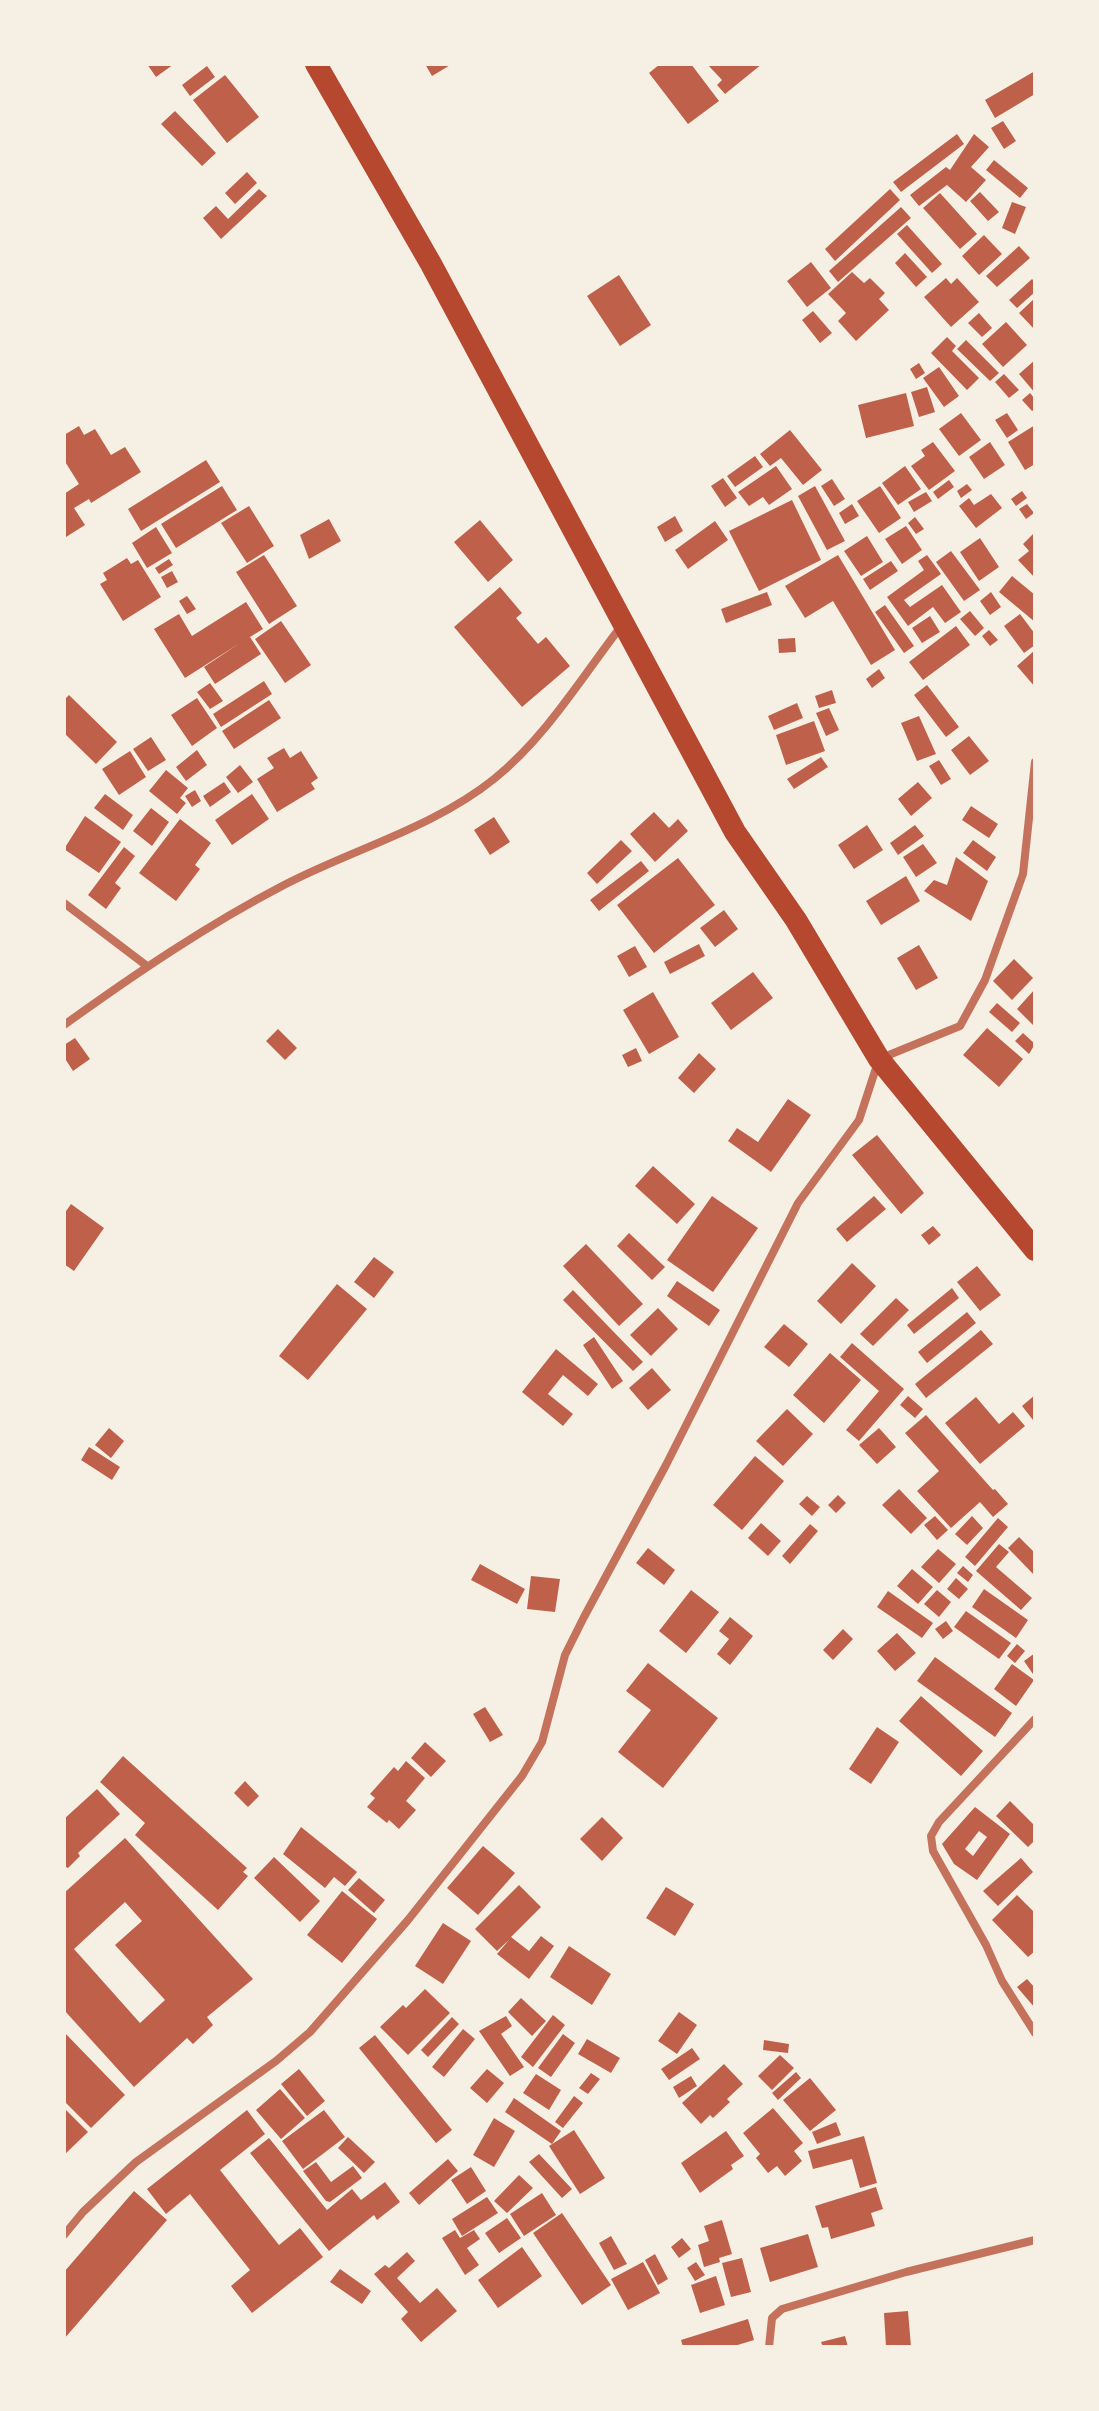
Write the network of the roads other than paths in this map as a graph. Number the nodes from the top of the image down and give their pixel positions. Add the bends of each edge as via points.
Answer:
1 (316, 64) edge
2 (625, 621) junction
3 (1035, 762) edge
4 (1035, 871) edge
5 (1023, 874) junction
6 (64, 903) edge
7 (147, 966) junction
8 (64, 1025) edge
9 (879, 1059) junction
10 (1035, 1250) edge
11 (1035, 1719) edge
12 (1035, 2033) edge
13 (64, 2235) edge
14 (1035, 2240) edge
15 (769, 2347) edge

1 - 2 highway
2 - 7 street via 533,742 460,805 285,884
2 - 9 highway via 735,832 796,920
3 - 5 street
4 - 5 street
5 - 9 street via 985,980 960,1026
6 - 7 street
7 - 8 street
9 - 10 highway
9 - 13 street via 859,1120 798,1203 565,1655 542,1742 522,1776 408,1920 310,2032 136,2162
11 - 12 street via 931,1836 933,1851
14 - 15 street via 782,2309 772,2318

